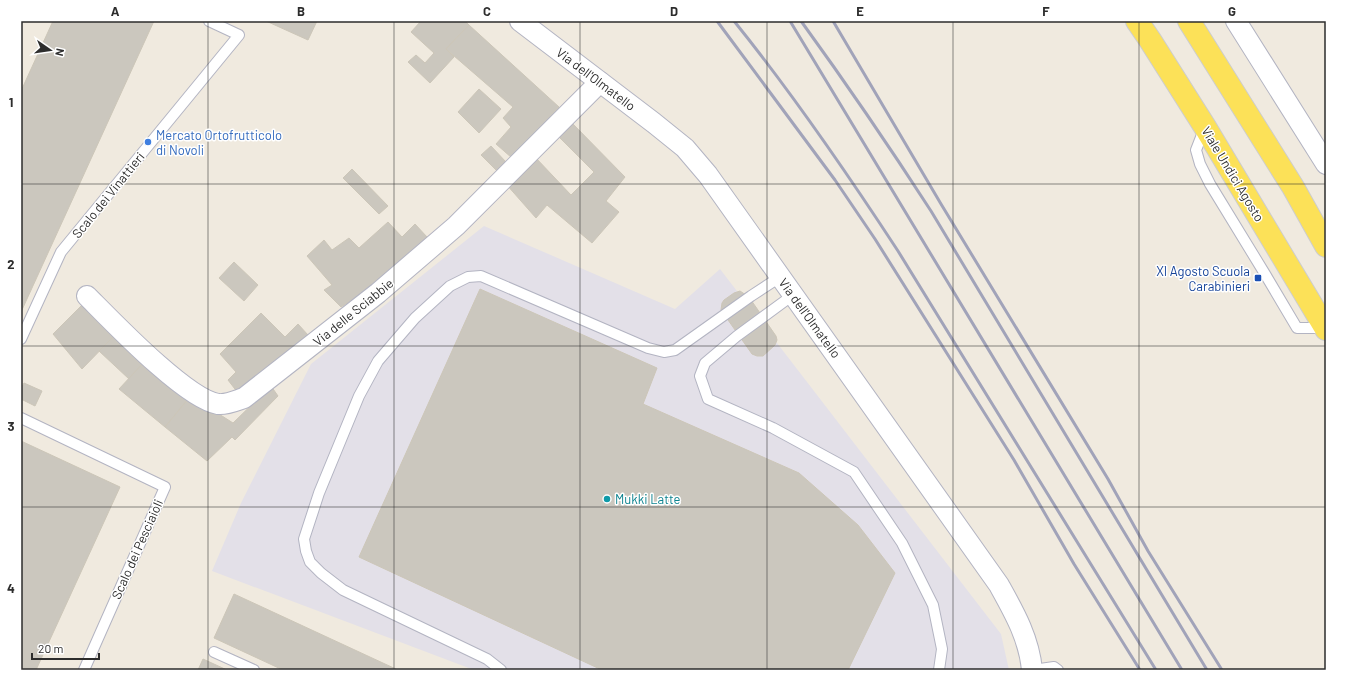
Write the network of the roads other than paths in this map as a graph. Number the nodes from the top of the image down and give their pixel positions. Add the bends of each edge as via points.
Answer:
1 (209, 21) edge
2 (520, 21) edge
3 (1137, 21) edge
4 (1189, 21) edge
5 (1236, 21) edge
6 (600, 82) junction
7 (1326, 164) edge
8 (1326, 246) edge
9 (780, 277) junction
10 (793, 295) junction
11 (87, 296) dead end
12 (1326, 329) edge
13 (21, 338) edge
14 (21, 418) edge
15 (214, 652) dead end
16 (84, 670) edge
17 (254, 670) edge
18 (501, 670) edge
19 (939, 670) edge
20 (1032, 670) edge
21 (1058, 670) edge

1 - 13 lane, Scalo dei Vinattieri via 239,35 61,252
2 - 6 street, Via dell'Olmatello
3 - 12 main road, Viale Undici Agosto via 1205,127
4 - 8 main road via 1289,180
5 - 7 street
6 - 9 street, Via dell'Olmatello via 685,148 708,175
6 - 11 street, Via delle Sciabbie via 456,226 378,293 244,398 230,404 217,404 204,399 168,373
9 - 10 street, Via dell'Olmatello
9 - 18 lane via 676,350 664,352 648,348 481,276 468,276 450,286 415,318 378,361 359,396 318,493 304,539 306,552 310,562 344,590 488,660
10 - 19 lane via 704,363 700,376 708,399 773,428 854,472 902,543 933,605 942,649
10 - 20 street, Via dell'Olmatello via 999,585 1025,636
14 - 16 lane, Scalo dei Pesciaioli via 165,487
15 - 17 lane
20 - 21 lane via 1054,667

